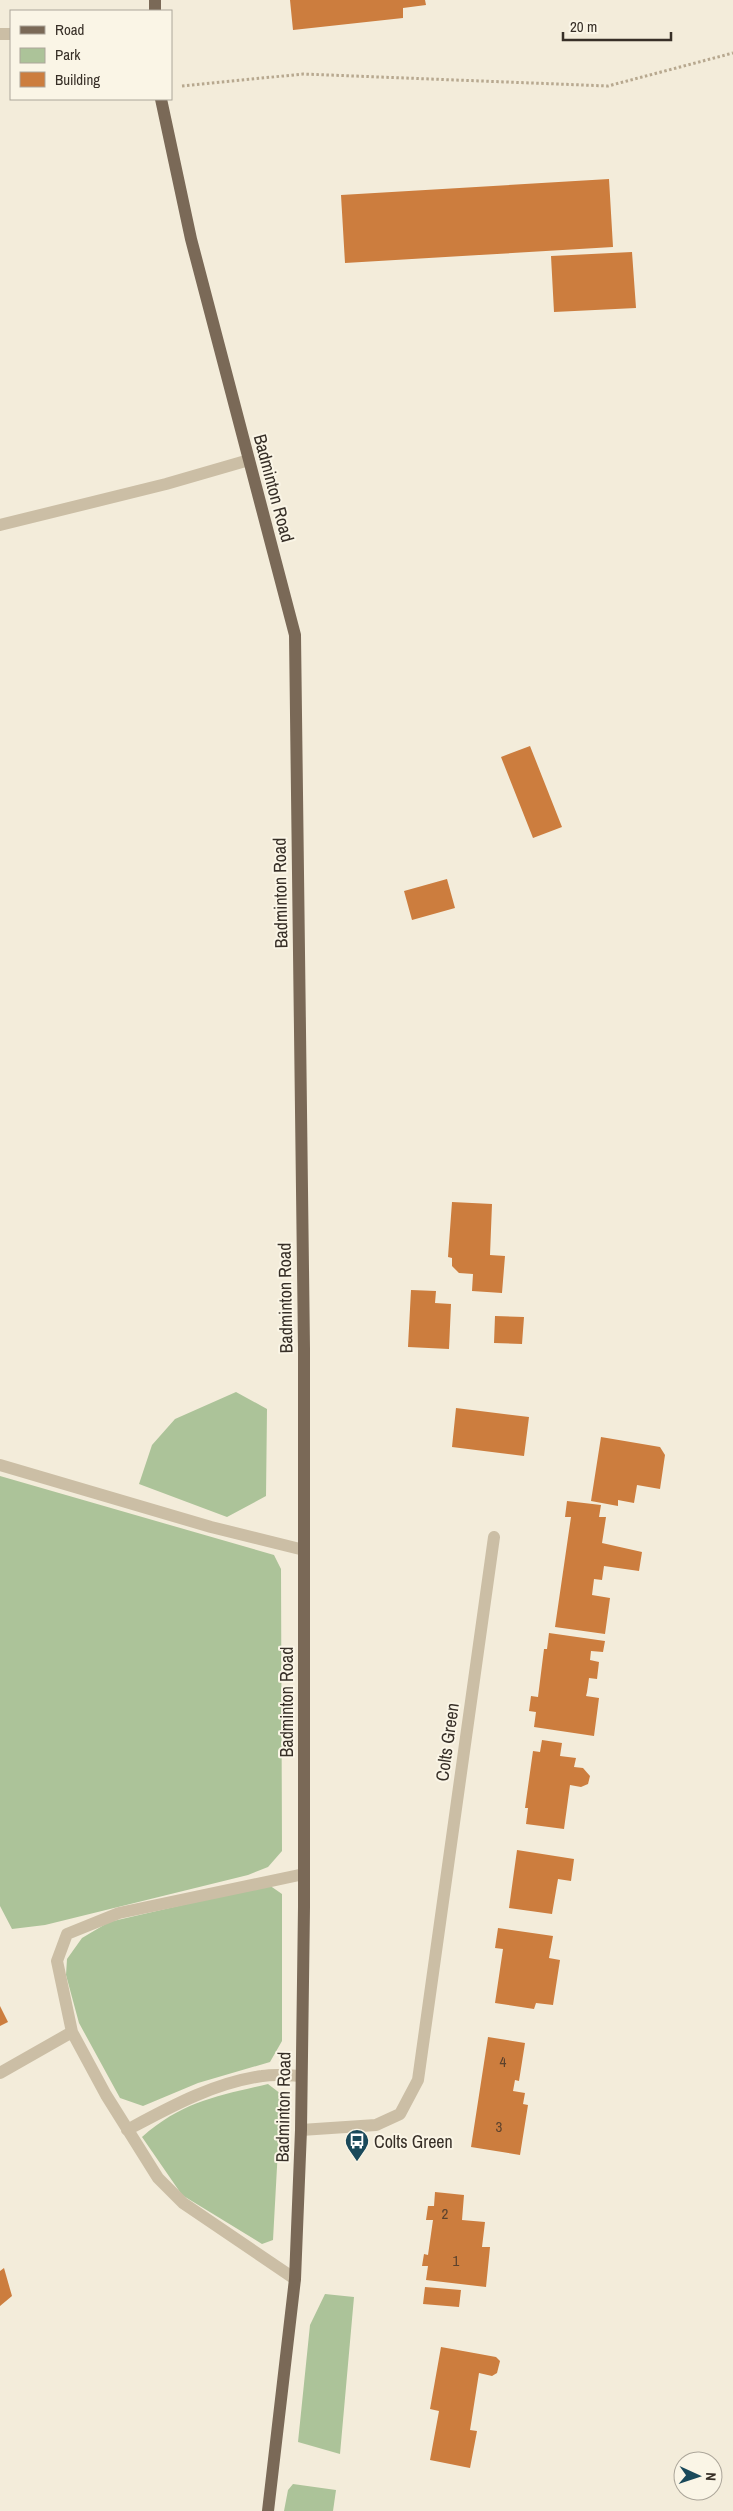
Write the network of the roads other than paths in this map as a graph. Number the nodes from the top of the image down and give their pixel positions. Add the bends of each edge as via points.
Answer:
1 (161, 100) edge
2 (249, 460) junction
3 (0, 525) edge
4 (0, 1465) edge
5 (494, 1537) dead end
6 (304, 1550) junction
7 (304, 1874) junction
8 (72, 2032) junction
9 (0, 2073) edge
10 (300, 2076) junction
11 (127, 2130) junction
12 (301, 2130) junction
13 (295, 2279) junction
14 (268, 2511) edge

1 - 2 main road, Badminton Road via 191,239
2 - 3 street
2 - 6 main road, Badminton Road via 295,635
4 - 6 street via 211,1527
5 - 12 street, Colts Green via 418,2080 400,2114 376,2125
6 - 7 main road, Badminton Road
7 - 8 street via 119,1913 67,1934 57,1961
7 - 10 main road, Badminton Road
8 - 9 street
8 - 11 street
10 - 11 street via 262,2076 223,2086 189,2097
10 - 12 main road, Badminton Road
11 - 13 street via 158,2178 183,2203
12 - 13 main road, Badminton Road
13 - 14 main road, Badminton Road

